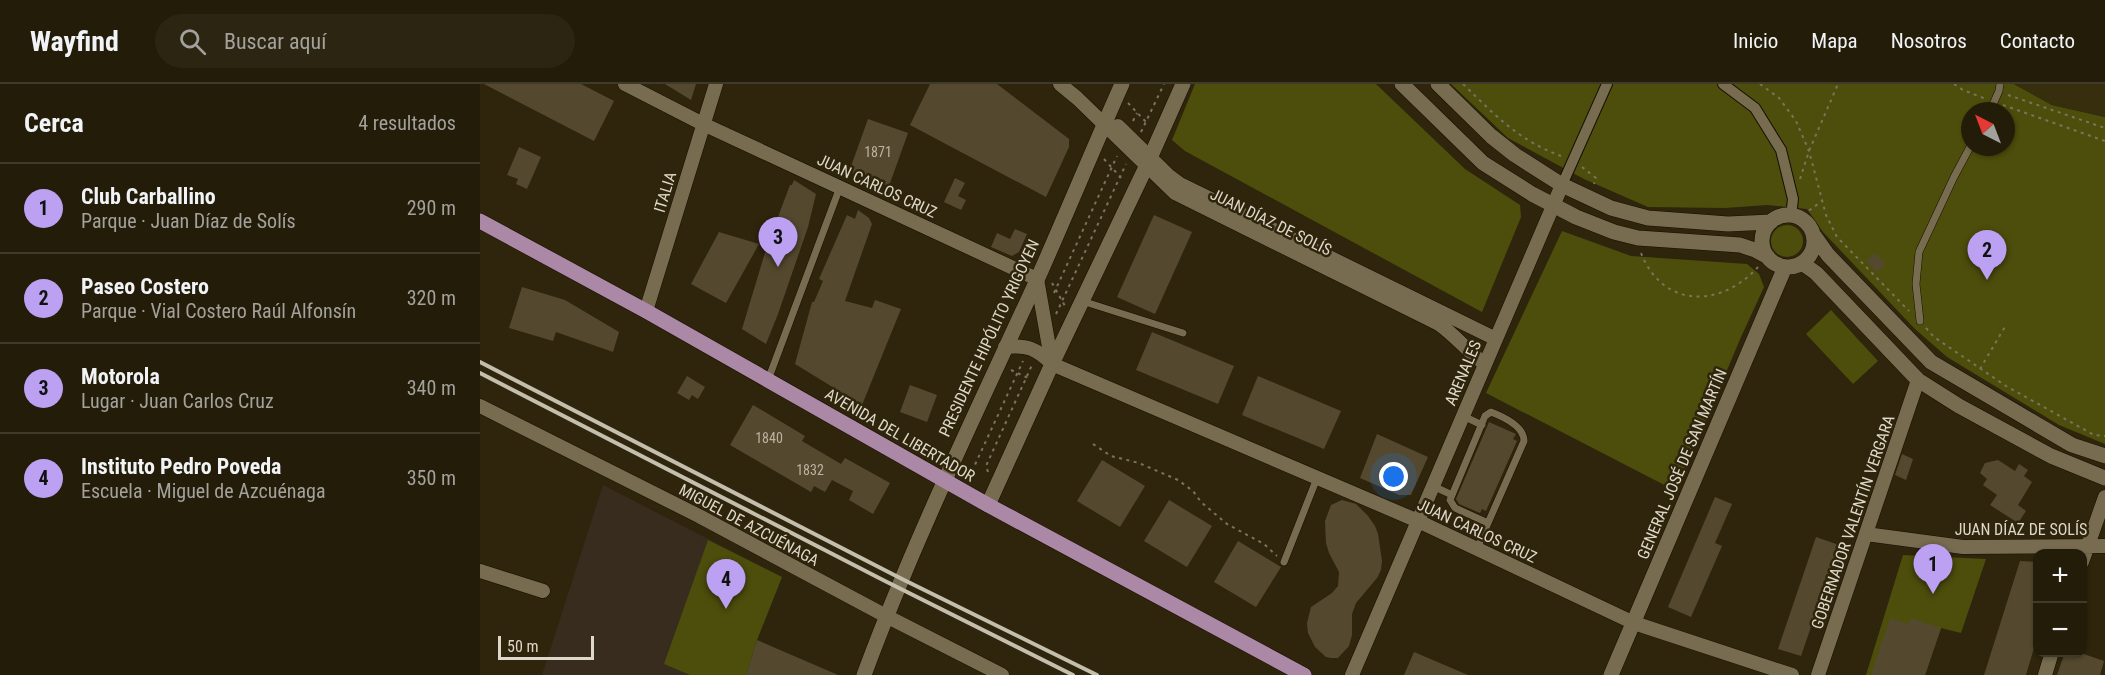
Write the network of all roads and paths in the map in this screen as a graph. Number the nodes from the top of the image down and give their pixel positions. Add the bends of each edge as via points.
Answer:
1 (625, 84) edge
2 (716, 84) edge
3 (1060, 84) edge
4 (1073, 84) edge
5 (1164, 84) edge
6 (1183, 84) edge
7 (1402, 84) edge
8 (1438, 84) edge
9 (1463, 84) edge
10 (1607, 84) edge
11 (1722, 84) edge
12 (1760, 84) edge
13 (1838, 84) edge
14 (1954, 84) edge
15 (1120, 88) edge
16 (1999, 88) edge
17 (1995, 102) joint
18 (2015, 109) edge
19 (1106, 120) junction
20 (1146, 122) junction
21 (703, 124) junction
22 (2105, 128) edge
23 (1160, 135) junction
24 (2105, 141) edge
25 (1094, 147) junction
26 (1134, 148) junction
27 (1809, 151) junction
28 (1965, 156) edge
29 (1573, 160) junction
30 (1148, 161) junction
31 (1120, 176) junction
32 (1562, 185) junction
33 (840, 187) junction
34 (1135, 191) junction
35 (1588, 198) junction
36 (1793, 199) junction
37 (1822, 201) junction
38 (1553, 206) junction
39 (1795, 217) junction
40 (480, 221) edge
41 (1771, 222) junction
42 (1813, 234) junction
43 (1638, 238) junction
44 (1768, 257) junction
45 (1802, 263) junction
46 (1785, 267) junction
47 (1040, 272) junction
48 (1062, 301) junction
49 (1082, 301) junction
50 (646, 311) junction
51 (1073, 319) junction
52 (1920, 321) junction
53 (2006, 325) dead end
54 (1183, 333) dead end
55 (1047, 334) junction
56 (1496, 339) junction
57 (1005, 347) junction
58 (1039, 351) junction
59 (997, 364) junction
60 (1052, 364) junction
61 (1485, 364) junction
62 (1980, 369) junction
63 (1027, 377) junction
64 (768, 380) junction
65 (1918, 380) junction
66 (1042, 384) junction
67 (480, 406) edge
68 (1463, 416) junction
69 (1482, 425) junction
70 (2105, 436) edge
71 (1093, 444) dead end
72 (2105, 456) edge
73 (1317, 478) junction
74 (2105, 478) edge
75 (943, 481) junction
76 (1433, 486) junction
77 (1452, 495) junction
78 (2105, 497) edge
79 (991, 499) junction
80 (1418, 521) junction
81 (1488, 523) junction
82 (1866, 534) junction
83 (2089, 546) junction
84 (2105, 546) edge
85 (1477, 549) junction
86 (2087, 551) edge
87 (1284, 562) joint
88 (480, 571) edge
89 (543, 591) dead end
90 (886, 616) junction
91 (1634, 623) junction
92 (2050, 657) edge
93 (864, 675) edge
94 (1002, 675) edge
95 (1304, 675) edge
96 (1352, 675) edge
97 (1611, 675) edge
98 (1792, 675) edge
99 (1818, 675) edge
100 (2045, 675) edge

1 - 21 street, JUAN CARLOS CRUZ
2 - 21 street, ITALIA
3 - 19 street, JUAN DÍAZ DE SOLÍS
4 - 19 street, JUAN DÍAZ DE SOLÍS
5 - 20 path
6 - 23 street
7 - 38 street via 1483,163
8 - 32 street via 1503,146
9 - 29 path via 1515,133
10 - 29 street, ARENALES
11 - 36 street via 1755,108 1781,150
12 - 27 path via 1779,98 1796,121
13 - 27 path
14 - 17 path
15 - 19 street, PRESIDENTE HIPÓLITO YRIGOYEN
15 - 20 path
16 - 17 lane
16 - 22 path
18 - 24 path
19 - 25 street, PRESIDENTE HIPÓLITO YRIGOYEN
19 - 26 street, JUAN DÍAZ DE SOLÍS
20 - 23 path
20 - 26 path
21 - 33 street, JUAN CARLOS CRUZ
21 - 50 street, ITALIA
23 - 30 street
25 - 31 path
25 - 47 street, PRESIDENTE HIPÓLITO YRIGOYEN
26 - 30 street, JUAN DÍAZ DE SOLÍS
26 - 31 path
27 - 36 path
27 - 37 path
28 - 52 lane via 1919,252 1916,284
29 - 32 street, ARENALES
29 - 35 path via 1596,178
30 - 34 street
30 - 56 street, JUAN DÍAZ DE SOLÍS via 1180,184
30 - 61 street, JUAN DÍAZ DE SOLÍS via 1175,193 1439,324
31 - 34 path
31 - 48 path
32 - 35 street
32 - 38 street, ARENALES
33 - 47 street, JUAN CARLOS CRUZ
33 - 64 lane
34 - 49 street
35 - 41 street via 1648,218 1728,224
36 - 39 street
37 - 39 path
37 - 52 path via 1837,237
38 - 43 street via 1600,228
38 - 56 street, ARENALES
39 - 41 street
39 - 42 street via 1810,227
40 - 50 main road, AVENIDA DEL LIBERTADOR
41 - 44 street via 1763,235
42 - 45 street via 1812,250
42 - 72 street via 1828,255 1931,362 2072,445
43 - 44 street via 1740,245
43 - 44 path via 1645,264 1659,282 1696,297 1722,294 1736,287
44 - 46 street
45 - 46 street
45 - 65 street
46 - 91 street, GENERAL JOSÉ DE SAN MARTÍN
47 - 48 path
47 - 55 street
47 - 57 street, PRESIDENTE HIPÓLITO YRIGOYEN
48 - 51 path
48 - 55 path
49 - 51 street
49 - 54 lane
50 - 64 main road, AVENIDA DEL LIBERTADOR
51 - 60 street
52 - 62 path via 1934,337
53 - 62 path
55 - 60 street
56 - 61 street, ARENALES
57 - 58 street
57 - 59 street, PRESIDENTE HIPÓLITO YRIGOYEN
58 - 60 street, JUAN CARLOS CRUZ
58 - 63 path
59 - 63 path
59 - 75 street, PRESIDENTE HIPÓLITO YRIGOYEN
60 - 66 street
60 - 73 street, JUAN CARLOS CRUZ
61 - 68 street, ARENALES
62 - 70 path via 2094,435
63 - 66 path
63 - 79 path via 986,466
64 - 75 main road, AVENIDA DEL LIBERTADOR
65 - 74 street via 2051,456
65 - 82 street, GOBERNADOR VALENTÍN VERGARA
66 - 79 street
67 - 90 street, MIGUEL DE AZCUÉNAGA
68 - 69 lane
68 - 76 street, ARENALES
69 - 77 lane
69 - 81 lane via 1491,412 1516,425 1524,437
71 - 87 path via 1111,456 1178,480 1227,524 1263,544
73 - 80 street, JUAN CARLOS CRUZ
73 - 87 lane
75 - 79 main road, AVENIDA DEL LIBERTADOR
75 - 90 street, PRESIDENTE HIPÓLITO YRIGOYEN
76 - 77 lane
76 - 80 street, ARENALES
77 - 81 lane via 1452,505
78 - 83 street
79 - 95 main road, AVENIDA DEL LIBERTADOR
80 - 85 street, JUAN CARLOS CRUZ
80 - 96 street, ARENALES
81 - 85 lane
82 - 83 street, JUAN DÍAZ DE SOLÍS via 1963,547
82 - 99 street, GOBERNADOR VALENTÍN VERGARA
83 - 84 street, JUAN DÍAZ DE SOLÍS
83 - 86 street
85 - 91 street, JUAN CARLOS CRUZ
88 - 89 street
90 - 93 street, PRESIDENTE HIPÓLITO YRIGOYEN
90 - 94 street, MIGUEL DE AZCUÉNAGA
91 - 97 street, GENERAL JOSÉ DE SAN MARTÍN
91 - 98 street, JUAN CARLOS CRUZ
92 - 100 street

